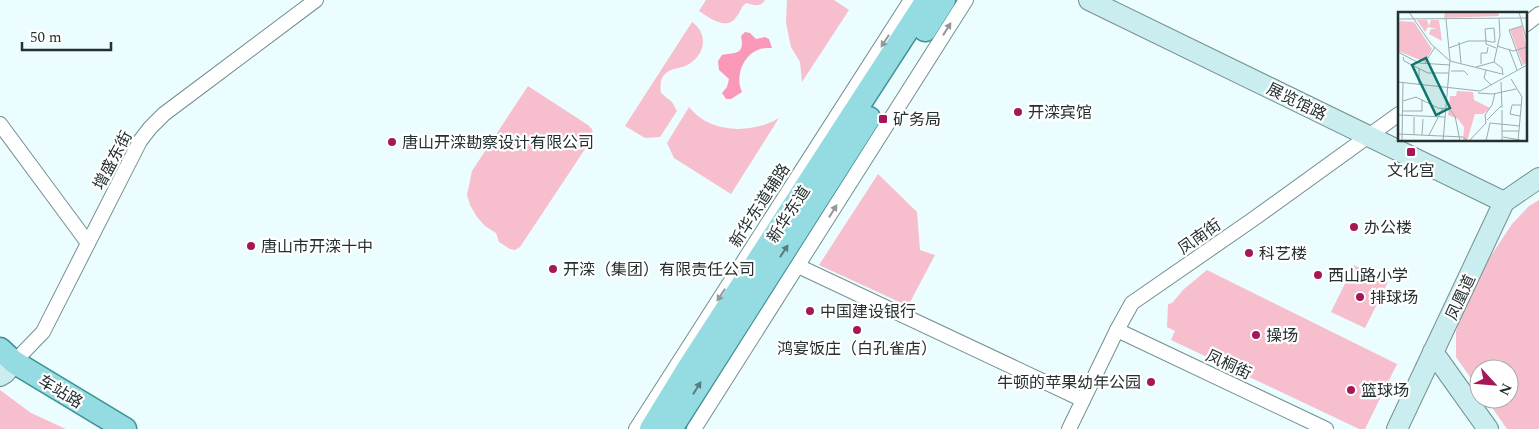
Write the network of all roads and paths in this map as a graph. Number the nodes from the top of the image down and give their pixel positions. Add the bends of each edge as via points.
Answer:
1 (316, 0) edge
2 (912, 0) edge
3 (927, 0) edge
4 (944, 0) edge
5 (966, 0) edge
6 (1089, 0) edge
7 (1539, 14) edge
8 (1526, 24) edge
9 (1398, 115) edge
10 (0, 124) edge
11 (1367, 135) junction
12 (1539, 178) edge
13 (1504, 202) junction
14 (88, 243) junction
15 (798, 266) junction
16 (1117, 330) junction
17 (1434, 352) junction
18 (4, 366) edge
19 (1083, 400) junction
20 (95, 429) edge
21 (125, 429) edge
22 (636, 429) edge
23 (651, 429) edge
24 (671, 429) edge
25 (694, 429) edge
26 (1069, 429) edge
27 (1326, 429) edge
28 (1397, 429) edge
29 (1488, 429) edge

1 - 14 street, 增盛东街 via 164,114 150,128 140,141
2 -> 22 street, 新华东道辅路
3 - 23 main road, 新华东道
24 -> 4 main road, 新华东道
15 -> 5 street
6 - 11 street, 展览馆路
7 - 8 street
9 - 11 street, 凤南街
10 - 14 street
11 - 13 street, 展览馆路
11 - 16 street, 凤南街 via 1132,304
12 - 13 street
13 - 17 street, 凤凰道
14 - 18 street, 增盛东街 via 43,332
15 - 19 street
15 - 25 street
16 - 19 street, 凤南街
16 - 27 street, 凤桐街
17 - 28 street, 凤凰道
17 - 29 street
18 - 20 main road, 车站路
18 - 21 main road, 车站路
19 - 26 street, 凤南街

